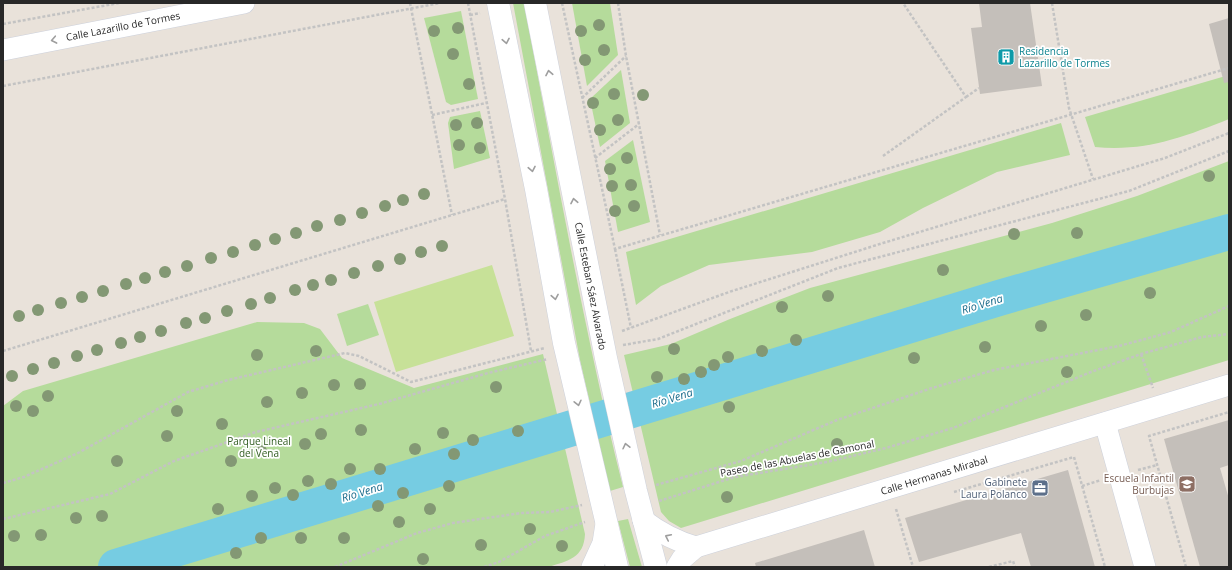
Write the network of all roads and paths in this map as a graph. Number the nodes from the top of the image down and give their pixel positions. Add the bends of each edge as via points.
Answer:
1 (118, 3) edge
2 (244, 3) edge
3 (410, 3) edge
4 (440, 3) edge
5 (468, 3) edge
6 (498, 3) edge
7 (535, 3) edge
8 (562, 3) edge
9 (618, 3) edge
10 (903, 3) edge
11 (1052, 3) edge
12 (411, 8) junction
13 (3, 24) edge
14 (3, 50) edge
15 (626, 56) junction
16 (1229, 68) edge
17 (3, 86) edge
18 (979, 88) dead end
19 (966, 97) junction
20 (582, 98) junction
21 (486, 103) junction
22 (1071, 113) junction
23 (432, 115) junction
24 (640, 124) junction
25 (1229, 152) edge
26 (883, 156) dead end
27 (595, 158) junction
28 (1092, 179) dead end
29 (505, 199) junction
30 (452, 215) junction
31 (660, 235) junction
32 (615, 249) junction
33 (1229, 306) edge
34 (631, 328) dead end
35 (1229, 334) edge
36 (3, 351) edge
37 (531, 351) dead end
38 (612, 352) junction
39 (559, 362) junction
40 (1229, 385) edge
41 (1229, 412) edge
42 (1105, 423) junction
43 (642, 485) junction
44 (948, 494) dead end
45 (591, 499) junction
46 (904, 507) dead end
47 (896, 509) junction
48 (891, 511) dead end
49 (642, 513) junction
50 (3, 518) edge
51 (605, 520) junction
52 (696, 547) junction
53 (335, 567) edge
54 (484, 567) edge
55 (592, 567) edge
56 (617, 567) edge
57 (656, 567) edge
58 (677, 567) edge
59 (913, 567) edge
60 (989, 567) edge
61 (1015, 567) edge
62 (1104, 567) edge
63 (1145, 567) edge
64 (1186, 567) edge

1 - 13 path
2 -> 14 street, Calle Lazarillo de Tormes
3 - 12 path
4 - 12 path
5 - 21 path
6 -> 39 main road
38 -> 7 main road, Calle Esteban Sáez Alvarado
8 - 20 path
9 - 15 path
10 - 19 path
11 - 22 path
12 - 17 path
12 - 23 path
15 - 20 path
15 - 24 path
16 - 22 path
18 - 19 path
19 - 26 path
20 - 27 path
21 - 23 path
21 - 29 path
22 - 28 path
22 - 31 path
23 - 30 path
24 - 27 path
24 - 31 path
25 - 38 path via 1129,191 838,268 658,339
27 - 32 path
29 - 30 path
29 - 37 path
30 - 36 path
31 - 32 path
32 - 34 path
33 - 43 path via 1171,332 1119,346 994,370 932,388 837,420 741,461
35 - 49 path, Paseo de las Abuelas de Gamonal via 1202,337 1142,354 953,428 894,446 827,462 734,477
43 -> 38 main road, Calle Esteban Sáez Alvarado
39 -> 45 main road
39 - 50 path via 488,373 379,404 256,432 174,461 110,494
40 - 42 street, Calle Hermanas Mirabal
41 - 64 path via 1149,436
42 - 52 street, Calle Hermanas Mirabal
42 - 63 street
43 - 49 main road, Calle Esteban Sáez Alvarado
44 - 62 path via 1074,457
45 - 51 main road
45 - 53 path via 550,512 521,513 453,523 417,533
46 - 47 path
47 - 48 path
47 - 59 path
52 -> 49 street via 659,533
49 - 57 main road, Calle Esteban Sáez Alvarado
51 - 54 path via 545,536
51 - 55 street via 603,544
51 - 56 main road
52 - 58 street
60 - 61 path via 1013,561

